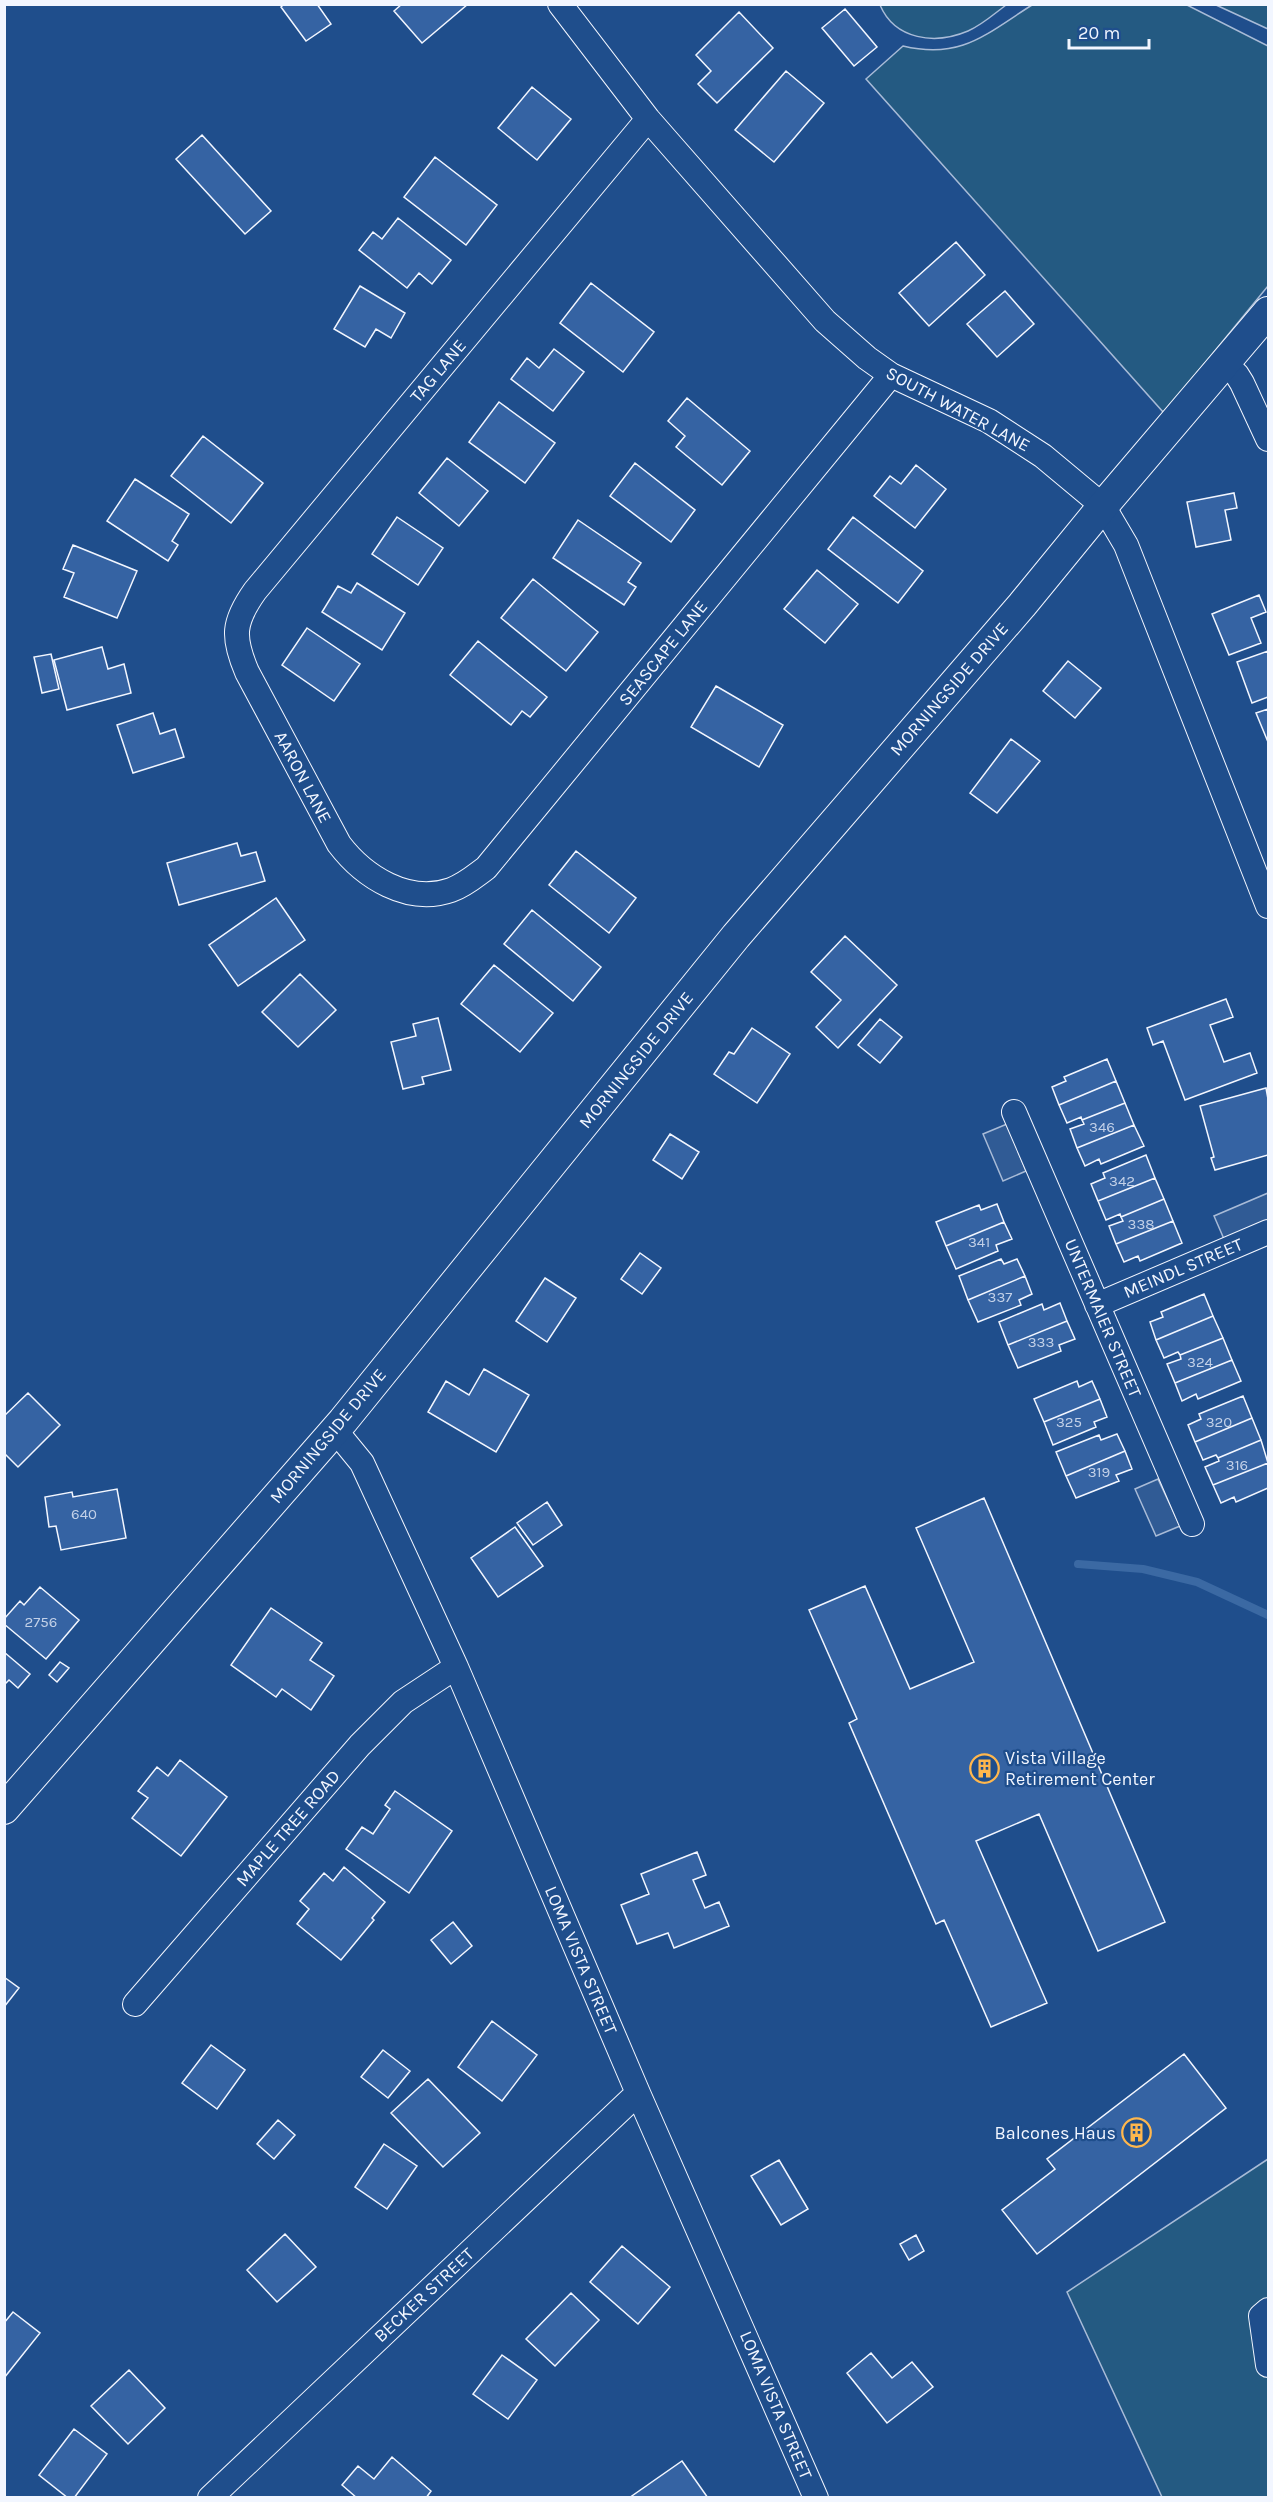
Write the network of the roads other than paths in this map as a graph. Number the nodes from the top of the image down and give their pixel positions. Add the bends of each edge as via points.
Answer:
1 (560, 4) edge
2 (648, 119) junction
3 (1269, 312) edge
4 (1225, 363) junction
5 (891, 375) junction
6 (1269, 439) edge
7 (1103, 506) junction
8 (235, 628) joint
9 (411, 892) joint
10 (1269, 906) edge
11 (1014, 1112) dead end
12 (1269, 1232) edge
13 (1097, 1305) junction
14 (335, 1430) junction
15 (1192, 1524) dead end
16 (456, 1667) junction
17 (4, 1809) edge
18 (135, 2004) dead end
19 (638, 2093) junction
20 (1269, 2310) edge
21 (1269, 2365) edge
22 (210, 2498) edge
23 (816, 2498) edge

1 - 2 street, SOUTH WATER LANE
2 - 5 street, SOUTH WATER LANE via 825,321
2 - 8 street, TAG LANE via 255,591
3 - 4 street, MORNINGSIDE DRIVE
4 - 6 street via 1238,375
4 - 7 street, MORNINGSIDE DRIVE
5 - 7 street, SOUTH WATER LANE via 1019,439
5 - 9 street, SEASCAPE LANE via 486,868 449,891
7 - 10 street, SOUTH WATER LANE via 1126,544
7 - 14 street, MORNINGSIDE DRIVE via 736,936
8 - 9 street, AARON LANE via 238,651 247,672 339,844 372,876
11 - 13 street, UNTERMAIER STREET
12 - 13 street, MEINDL STREET
13 - 15 street, UNTERMAIER STREET
14 - 16 street, LOMA VISTA STREET via 362,1463
14 - 17 street, MORNINGSIDE DRIVE
16 - 18 street, MAPLE TREE ROAD via 403,1702 360,1745
16 - 19 street, LOMA VISTA STREET
19 - 22 street, BECKER STREET
19 - 23 street, LOMA VISTA STREET
20 - 21 street via 1261,2316

